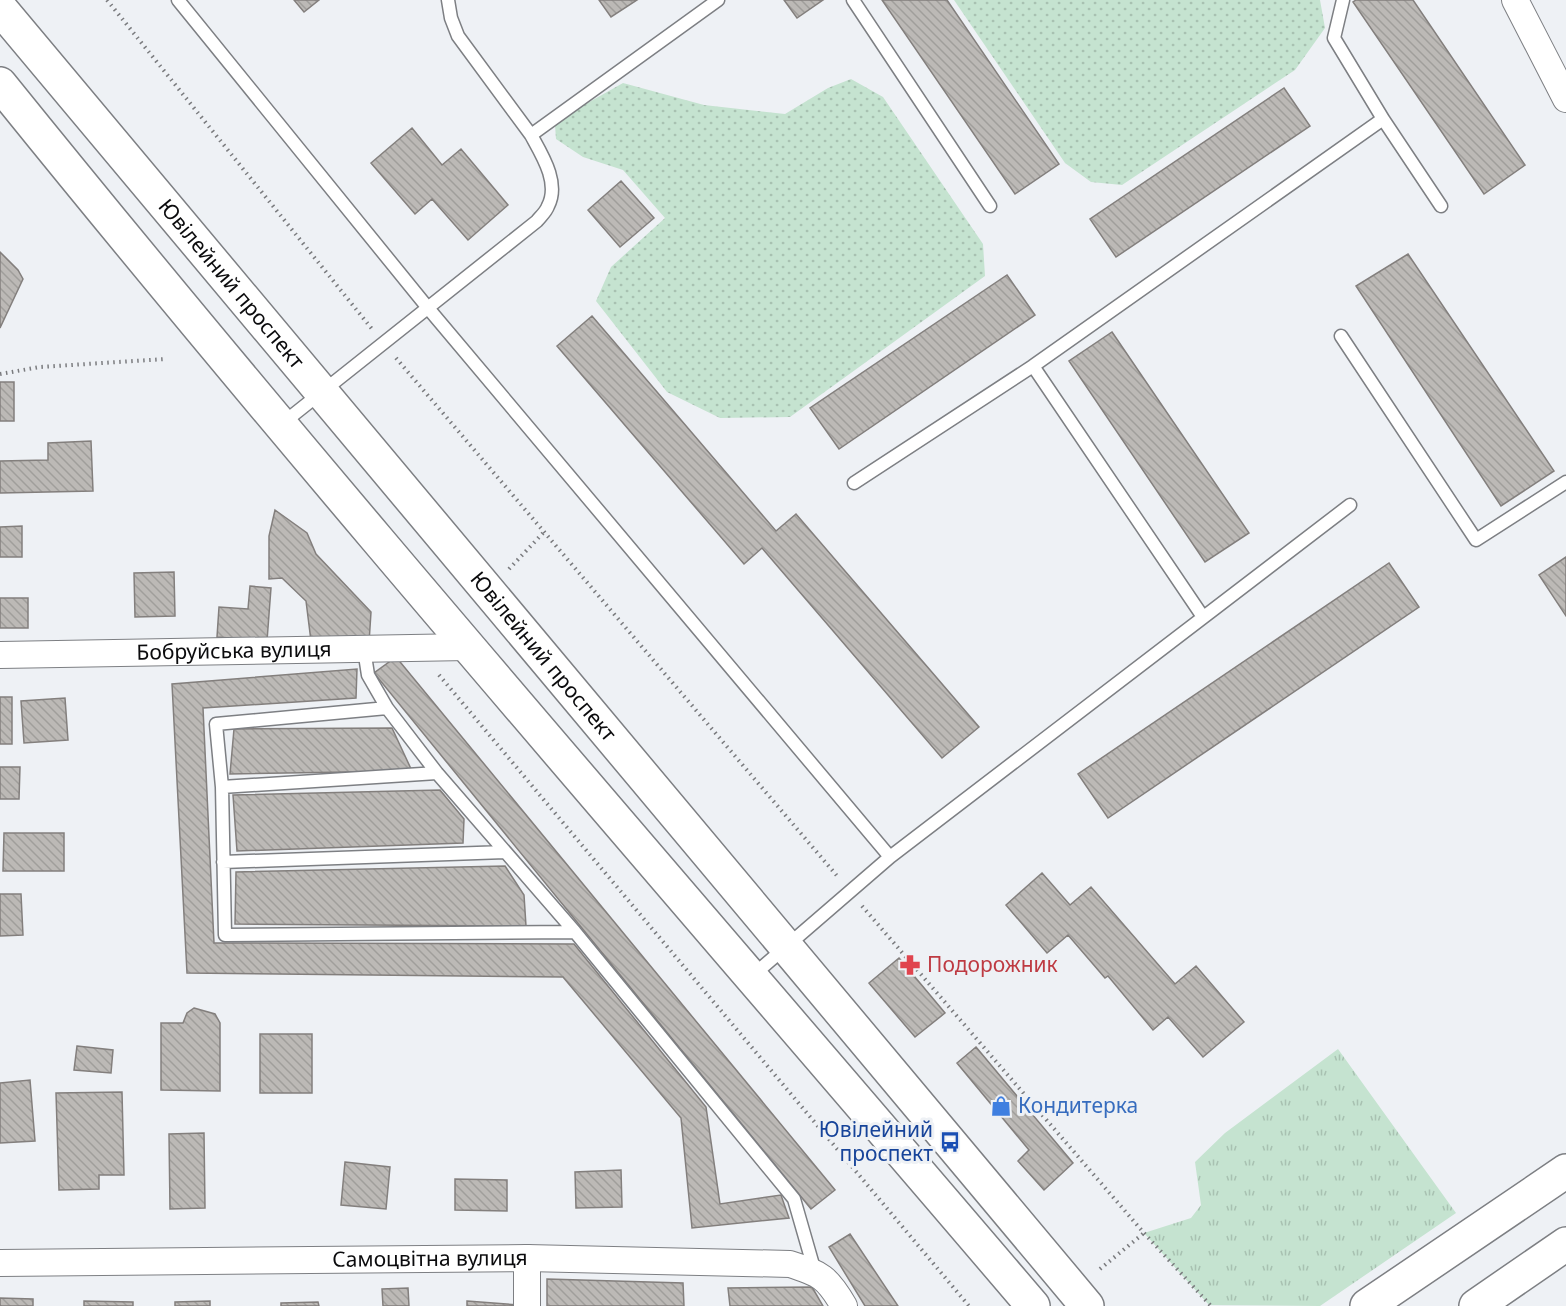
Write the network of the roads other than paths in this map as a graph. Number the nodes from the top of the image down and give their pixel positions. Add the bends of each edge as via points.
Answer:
1 (178, 0) edge
2 (448, 0) edge
3 (718, 0) edge
4 (853, 0) edge
5 (1343, 0) edge
6 (1515, 0) edge
7 (0, 8) edge
8 (0, 84) edge
9 (1566, 99) edge
10 (1383, 119) junction
11 (531, 135) junction
12 (990, 206) dead end
13 (1441, 206) dead end
14 (428, 308) junction
15 (1341, 336) dead end
16 (1033, 366) junction
17 (321, 393) junction
18 (281, 425) junction
19 (1566, 482) edge
20 (854, 483) dead end
21 (1350, 505) dead end
22 (1203, 617) junction
23 (468, 647) junction
24 (364, 649) junction
25 (0, 655) edge
26 (387, 708) junction
27 (436, 773) junction
28 (222, 787) junction
29 (506, 852) junction
30 (890, 857) junction
31 (223, 862) junction
32 (575, 932) junction
33 (786, 947) junction
34 (751, 977) junction
35 (1566, 1171) edge
36 (1566, 1244) edge
37 (527, 1258) junction
38 (0, 1263) edge
39 (815, 1272) junction
40 (527, 1306) edge
41 (844, 1306) edge
42 (1033, 1306) edge
43 (1087, 1306) edge
44 (1367, 1306) edge
45 (1476, 1306) edge

1 - 14 lane
2 - 11 lane via 458,36
3 - 11 lane
4 - 12 lane
5 - 10 lane via 1334,38
6 - 9 street
7 - 17 main road, Ювілейний проспект
8 - 18 main road
10 - 13 lane
10 - 16 lane
11 - 14 lane via 547,164 552,190 549,206 537,222
14 - 17 lane
14 - 30 lane
15 - 19 lane via 1476,540
16 - 20 lane
16 - 22 lane
17 - 18 lane
17 - 33 main road, Ювілейний проспект
18 - 23 main road
21 - 22 lane
22 - 30 lane
23 - 24 street, Бобруйська вулиця
23 - 34 main road
24 - 25 street, Бобруйська вулиця
24 - 26 lane via 368,675
26 - 27 lane
26 - 28 lane via 216,724
27 - 28 lane
27 - 29 lane
28 - 31 lane
29 - 31 lane
29 - 32 lane
30 - 33 lane
31 - 32 lane via 225,934
32 - 39 lane via 794,1199
33 - 34 lane
33 - 43 main road, Ювілейний проспект
34 - 42 main road
35 - 44 main road
36 - 45 main road
37 - 38 street, Самоцвітна вулиця
37 - 39 street, Самоцвітна вулиця via 789,1264
37 - 40 street
39 - 41 street, Самоцвітна вулиця via 831,1284

